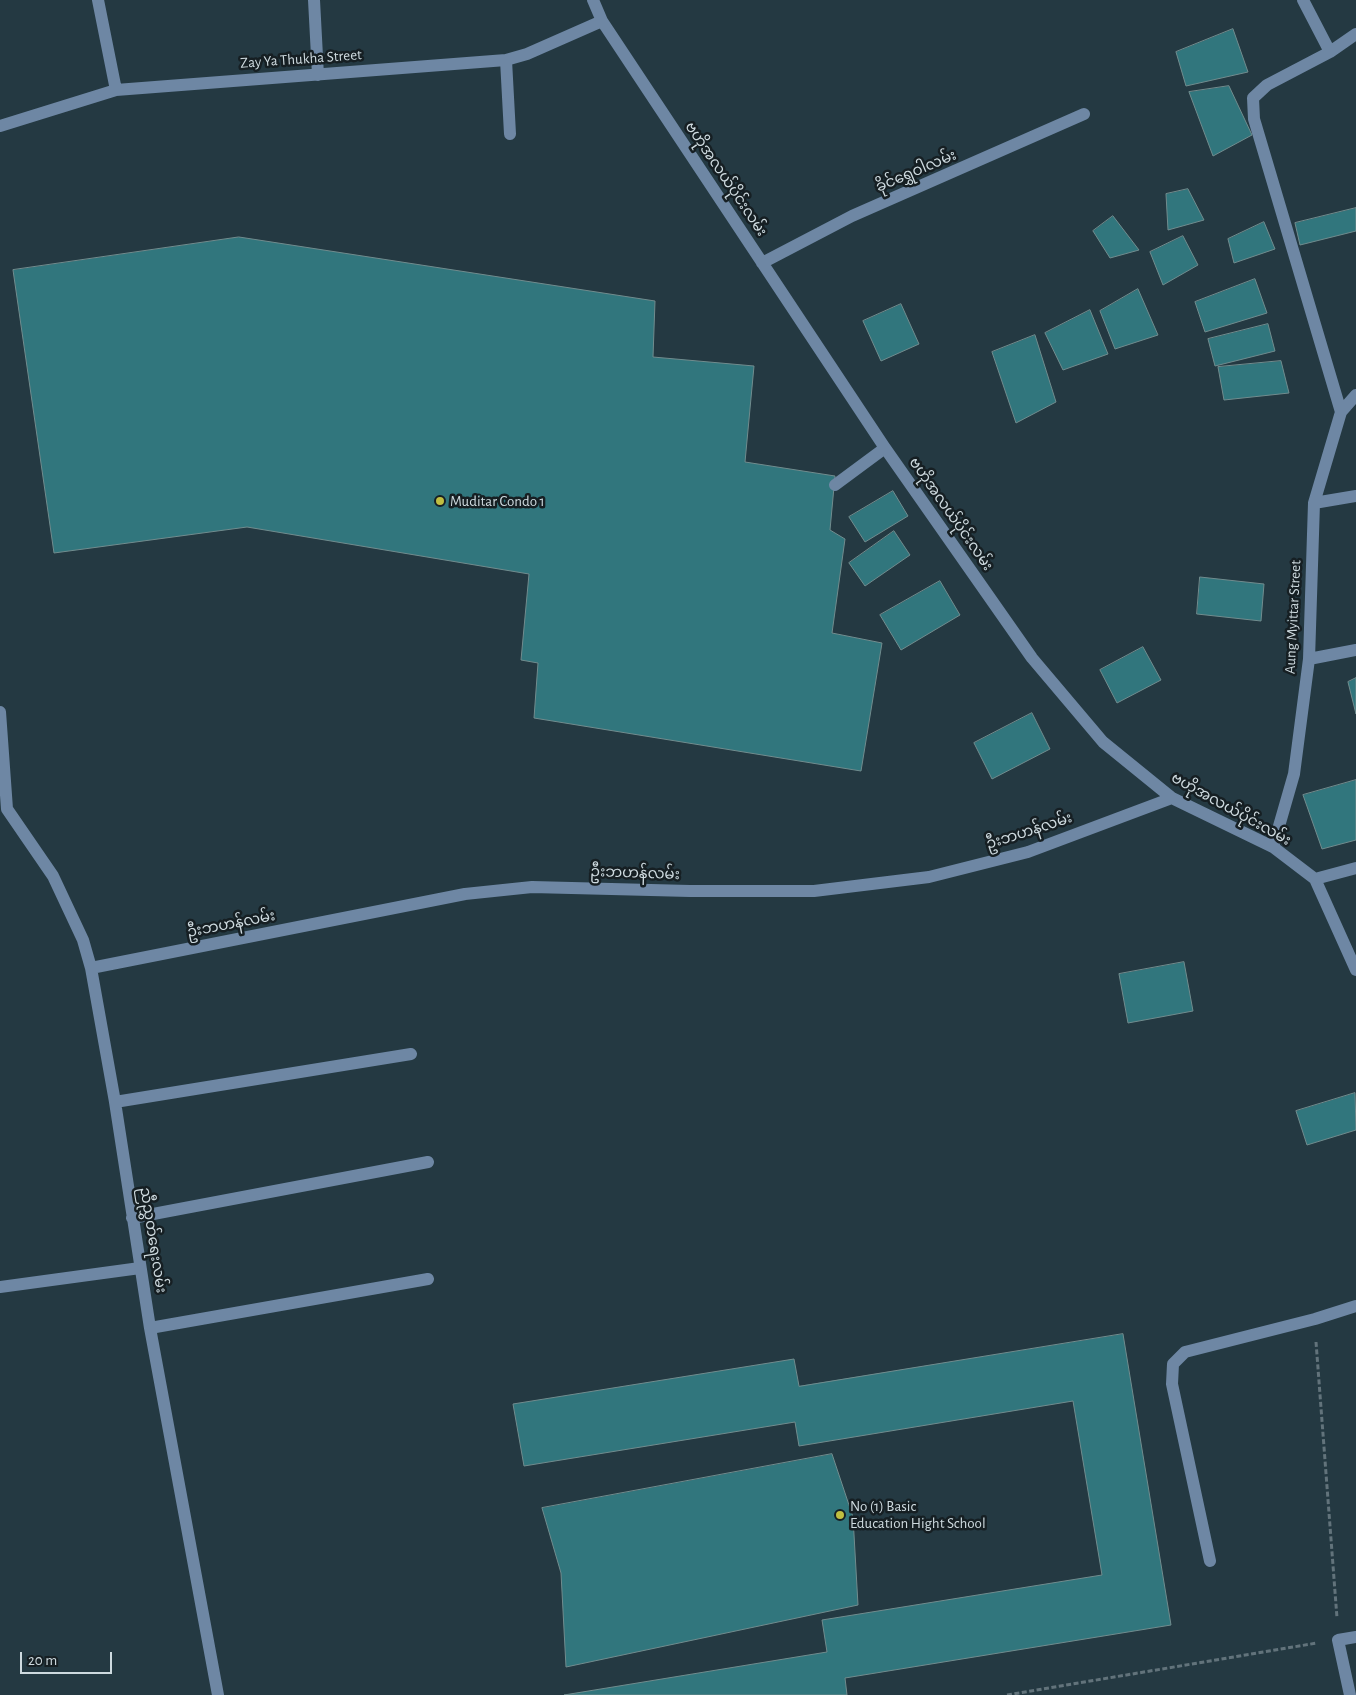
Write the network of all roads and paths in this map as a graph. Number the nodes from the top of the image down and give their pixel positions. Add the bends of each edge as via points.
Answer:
1 (98, 0) edge
2 (314, 0) edge
3 (593, 0) edge
4 (1303, 0) edge
5 (602, 21) junction
6 (1356, 34) edge
7 (1330, 52) junction
8 (506, 60) junction
9 (318, 75) junction
10 (116, 90) junction
11 (1084, 114) dead end
12 (0, 126) edge
13 (510, 134) dead end
14 (762, 263) junction
15 (1356, 395) edge
16 (1341, 412) junction
17 (885, 448) junction
18 (835, 485) dead end
19 (1356, 496) edge
20 (1314, 503) junction
21 (1356, 650) edge
22 (1309, 659) junction
23 (0, 712) edge
24 (1172, 798) junction
25 (4, 809) edge
26 (1273, 847) junction
27 (1356, 868) edge
28 (1315, 879) junction
29 (90, 968) junction
30 (1356, 970) edge
31 (411, 1054) dead end
32 (115, 1102) junction
33 (428, 1162) dead end
34 (132, 1218) junction
35 (140, 1268) junction
36 (428, 1279) dead end
37 (0, 1287) edge
38 (1356, 1306) edge
39 (1315, 1319) junction
40 (150, 1328) junction
41 (1210, 1561) dead end
42 (1356, 1637) edge
43 (1338, 1640) junction
44 (218, 1695) edge
45 (1007, 1695) edge
46 (1350, 1695) edge

1 - 10 street
2 - 9 street
3 - 5 street, ဗဟိုအလယ်ပိုင်းလမ်း
4 - 7 street
5 - 8 street, Zay Ya Thukha Street
5 - 14 street, ဗဟိုအလယ်ပိုင်းလမ်း
6 - 7 street
7 - 16 street via 1267,85 1253,98 1254,119
8 - 9 street, Zay Ya Thukha Street
8 - 13 street
9 - 10 street, Zay Ya Thukha Street
10 - 12 street, Zay Ya Thukha Street
11 - 14 street, ခိုင်ရွှေဝါလမ်း via 852,216
14 - 17 street, ဗဟိုအလယ်ပိုင်းလမ်း
15 - 16 street, Aung Myittar Street
16 - 20 street, Aung Myittar Street
17 - 18 street
17 - 24 street, ဗဟိုအလယ်ပိုင်းလမ်း via 1032,658 1103,742
19 - 20 street
20 - 22 street, Aung Myittar Street
21 - 22 street
22 - 26 street, Aung Myittar Street via 1294,774
23 - 25 street
24 - 26 street, ဗဟိုအလယ်ပိုင်းလမ်း
24 - 29 street, ဦးဘဟန်လမ်း via 1028,852 929,877 814,891 532,887 465,894
25 - 29 street, ညီညွှတ်ရေးလမ်း via 53,876 83,940
26 - 28 street, ဗဟိုအလယ်ပိုင်းလမ်း
27 - 28 street
28 - 30 street, ဗဟိုအလယ်ပိုင်းလမ်း
29 - 32 street, ညီညွှတ်ရေးလမ်း
31 - 32 street
32 - 34 street, ညီညွှတ်ရေးလမ်း
33 - 34 street
34 - 35 street, ညီညွှတ်ရေးလမ်း
35 - 37 street
35 - 40 street, ညီညွှတ်ရေးလမ်း
36 - 40 street
38 - 39 street
39 - 41 street via 1185,1352 1173,1364 1172,1384
39 - 43 path
40 - 44 street, ညီညွှတ်ရေးလမ်း
42 - 43 street
43 - 45 path
43 - 46 street

